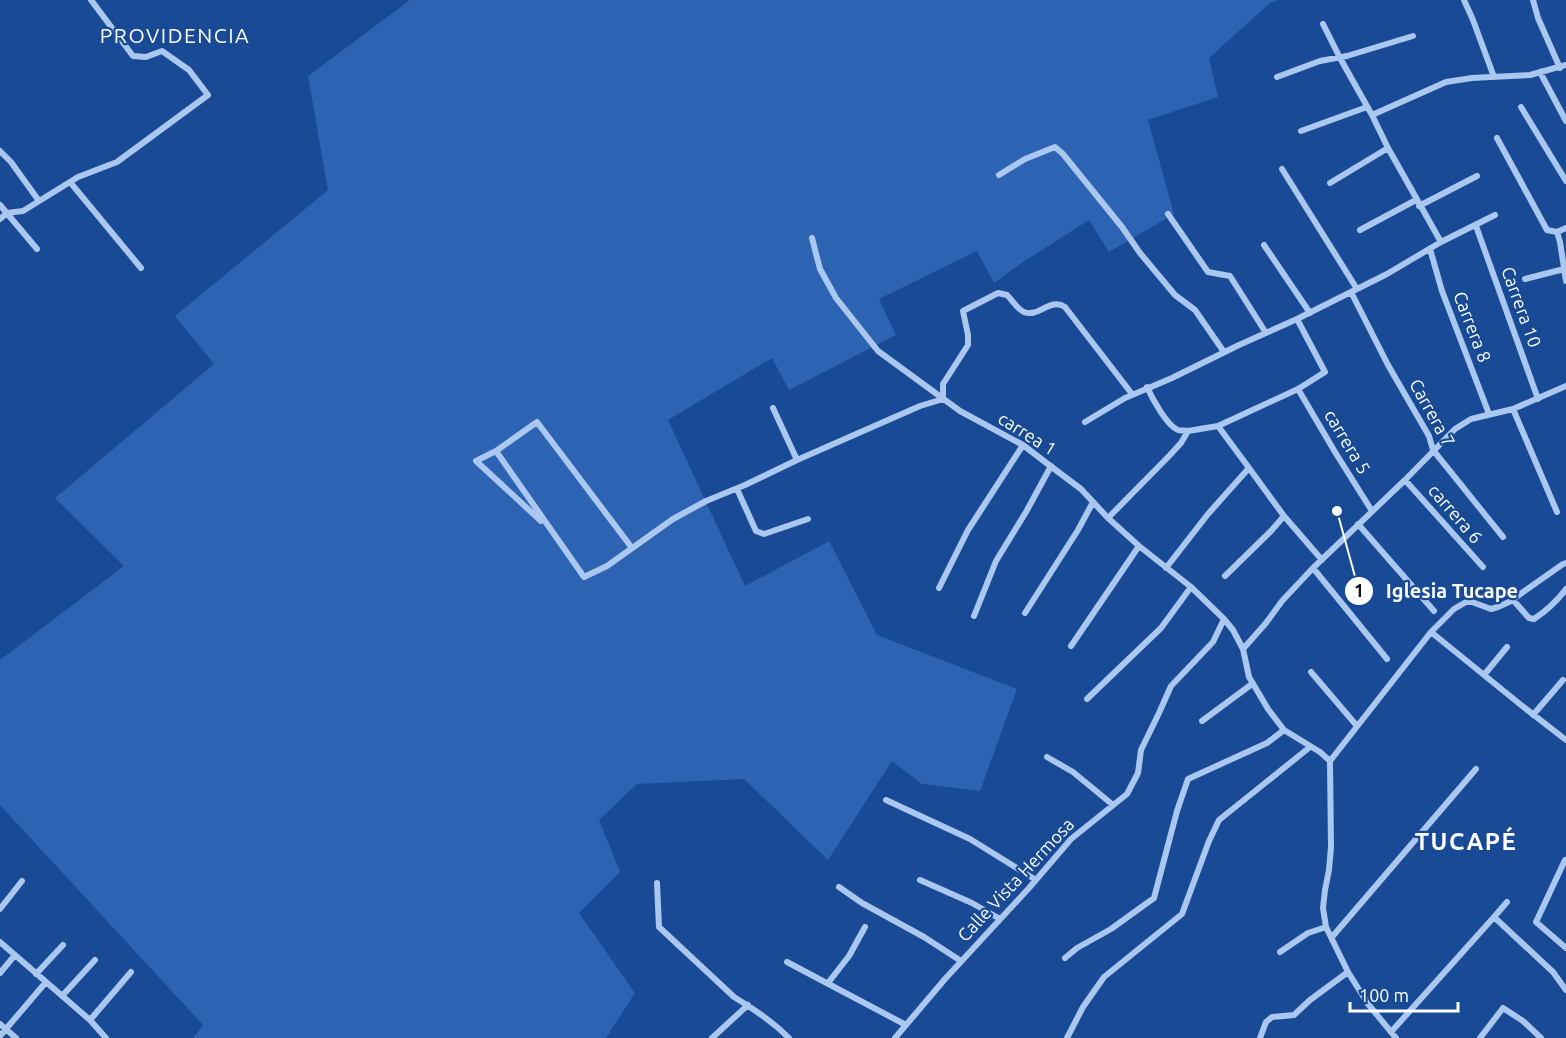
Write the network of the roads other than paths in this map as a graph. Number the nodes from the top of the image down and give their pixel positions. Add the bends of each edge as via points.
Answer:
1 (92, 0) edge
2 (1464, 0) edge
3 (1533, 0) edge
4 (1323, 24) dead end
5 (1413, 36) dead end
6 (1340, 58) junction
7 (1563, 67) edge
8 (1540, 72) junction
9 (1277, 77) dead end
10 (1494, 77) junction
11 (1566, 102) edge
12 (1367, 107) junction
13 (1521, 107) dead end
14 (1558, 107) junction
15 (1372, 115) junction
16 (1566, 122) edge
17 (1301, 131) dead end
18 (1497, 138) dead end
19 (1388, 148) junction
20 (0, 151) edge
21 (1282, 169) dead end
22 (999, 175) dead end
23 (1477, 176) dead end
24 (1566, 181) edge
25 (70, 182) junction
26 (1330, 183) dead end
27 (39, 201) junction
28 (1418, 203) junction
29 (0, 205) edge
30 (7, 213) junction
31 (1168, 214) dead end
32 (1495, 215) dead end
33 (0, 219) edge
34 (1476, 226) junction
35 (1566, 228) edge
36 (1360, 230) dead end
37 (1557, 232) junction
38 (812, 238) dead end
39 (1441, 242) junction
40 (1264, 245) dead end
41 (37, 249) dead end
42 (1430, 249) junction
43 (141, 268) dead end
44 (1564, 269) junction
45 (1525, 279) dead end
46 (1566, 281) edge
47 (1354, 291) junction
48 (1310, 313) junction
49 (1297, 319) junction
50 (1266, 333) junction
51 (1224, 352) junction
52 (1566, 386) edge
53 (1147, 387) junction
54 (1298, 389) junction
55 (1132, 394) junction
56 (943, 399) junction
57 (1538, 399) junction
58 (773, 408) dead end
59 (1513, 409) junction
60 (1489, 414) junction
61 (1085, 422) dead end
62 (1218, 426) junction
63 (1188, 431) junction
64 (1023, 445) junction
65 (1433, 450) junction
66 (496, 451) junction
67 (798, 460) junction
68 (1051, 466) junction
69 (1249, 468) junction
70 (1405, 480) junction
71 (737, 489) junction
72 (1093, 502) junction
73 (1372, 511) junction
74 (1557, 512) dead end
75 (1284, 516) junction
76 (1108, 518) junction
77 (808, 519) dead end
78 (1358, 524) junction
79 (551, 530) junction
80 (1503, 537) dead end
81 (1139, 546) junction
82 (632, 548) junction
83 (1322, 560) junction
84 (1566, 563) edge
85 (1483, 567) dead end
86 (1166, 568) junction
87 (1313, 568) junction
88 (1225, 576) dead end
89 (1191, 587) junction
90 (939, 588) dead end
91 (1566, 589) edge
92 (1513, 600) junction
93 (1434, 611) dead end
94 (1025, 613) dead end
95 (974, 616) dead end
96 (1224, 619) junction
97 (1431, 632) junction
98 (1071, 646) dead end
99 (1507, 647) dead end
100 (1243, 649) junction
101 (1387, 658) dead end
102 (1311, 672) dead end
103 (1484, 675) junction
104 (1563, 680) dead end
105 (1252, 684) junction
106 (1087, 699) dead end
107 (1533, 715) junction
108 (1202, 721) dead end
109 (1357, 726) junction
110 (1284, 730) junction
111 (1566, 740) edge
112 (1310, 747) junction
113 (1047, 758) dead end
114 (1330, 761) junction
115 (1476, 769) dead end
116 (886, 800) dead end
117 (1113, 805) junction
118 (1566, 861) edge
119 (920, 880) dead end
120 (1036, 880) junction
121 (22, 881) dead end
122 (657, 883) dead end
123 (839, 886) dead end
124 (1507, 902) dead end
125 (0, 909) edge
126 (1494, 917) junction
127 (999, 919) junction
128 (865, 927) dead end
129 (1326, 927) junction
130 (1332, 937) junction
131 (0, 942) edge
132 (63, 945) dead end
133 (1566, 948) edge
134 (1280, 952) dead end
135 (15, 955) junction
136 (1065, 958) dead end
137 (95, 960) dead end
138 (961, 961) junction
139 (787, 962) dead end
140 (131, 972) dead end
141 (1348, 972) junction
142 (0, 973) edge
143 (36, 974) junction
144 (46, 982) junction
145 (828, 983) junction
146 (1566, 990) edge
147 (62, 996) junction
148 (748, 1005) junction
149 (90, 1020) junction
150 (0, 1023) edge
151 (906, 1025) junction
152 (6, 1029) junction
153 (1391, 1032) junction
154 (0, 1036) edge
155 (16, 1038) edge
156 (106, 1038) edge
157 (712, 1038) edge
158 (789, 1038) edge
159 (895, 1038) edge
160 (1066, 1038) edge
161 (1260, 1038) edge
162 (1396, 1038) edge
163 (1480, 1038) edge
164 (1541, 1038) edge

1 - 25 street via 133,57 162,51 189,70 208,95 117,162
2 - 10 street
3 - 7 street
4 - 6 street
5 - 6 street
6 - 9 street
6 - 12 street
7 - 8 street
8 - 10 street
8 - 14 street
10 - 15 street via 1446,82
11 - 14 street
12 - 15 street
12 - 17 street
13 - 24 street
14 - 16 street
15 - 19 street
18 - 37 street via 1547,230
19 - 26 street
19 - 28 street
20 - 27 street
21 - 47 street, Carrera 7
22 - 51 street via 1054,147 1063,153 1175,295 1195,310
23 - 28 street
25 - 27 street
25 - 43 street
27 - 30 street via 23,211
28 - 36 street
28 - 39 street
29 - 30 street
30 - 33 street
30 - 41 street
31 - 50 street via 1208,272 1230,276
32 - 34 street
34 - 39 street
34 - 57 street, Carrera 10
35 - 37 street
37 - 44 street
38 - 56 street, carrea 1 via 820,269 836,298 878,351
39 - 42 street
40 - 48 street
42 - 47 street
42 - 60 street, Carrera 8
44 - 45 street
44 - 46 street
47 - 48 street
47 - 65 street, Carrera 7
48 - 49 street
49 - 50 street
49 - 54 street via 1325,372
50 - 51 street
51 - 53 street
52 - 57 street
53 - 55 street
53 - 63 street via 1169,424
54 - 62 street
54 - 73 street, carrera 5
55 - 56 street via 1065,307 1050,304 1034,313 1022,312 1007,295 998,293 963,311 968,345 943,384
55 - 61 street
56 - 64 street, carrea 1
56 - 67 street
57 - 59 street
58 - 67 street
59 - 60 street
59 - 74 street
60 - 65 street via 1455,429
62 - 63 street
62 - 69 street
63 - 76 street
64 - 68 street, carrea 1
64 - 90 street via 968,530
65 - 70 street
65 - 80 street, Carrera 7
66 - 79 street
66 - 79 street via 476,461
66 - 82 street via 537,422
67 - 71 street
68 - 72 street, carrea 1
68 - 95 street via 996,561
69 - 75 street
69 - 86 street
70 - 73 street
70 - 85 street, carrera 6
71 - 77 street via 756,531 764,534
71 - 82 street via 673,519
72 - 76 street, carrea 1
72 - 94 street
73 - 78 street
75 - 83 street
75 - 88 street
76 - 81 street, carrea 1
78 - 83 street
78 - 93 street
79 - 82 street via 584,577
81 - 86 street, carrea 1
81 - 98 street
83 - 87 street
84 - 92 street
86 - 89 street, carrea 1
87 - 100 street
87 - 101 street
89 - 96 street, carrea 1
89 - 106 street via 1161,628
91 - 92 street via 1557,602 1534,620
92 - 97 street via 1491,609 1466,602
96 - 100 street, carrea 1
96 - 117 street, Calle Vista Hermosa via 1213,642 1171,686 1141,750 1138,773 1127,794
97 - 103 street
97 - 109 street
99 - 103 street
100 - 105 street, carrea 1
102 - 109 street
103 - 107 street
104 - 107 street
105 - 108 street
105 - 110 street, carrea 1
107 - 111 street
109 - 114 street
110 - 112 street
110 - 136 street via 1267,743 1188,778 1154,898
112 - 114 street
112 - 160 street via 1219,820 1182,914 1104,977
113 - 117 street via 1073,772
114 - 129 street via 1331,847 1323,908
115 - 130 street
116 - 120 street via 970,839
117 - 120 street, Calle Vista Hermosa via 1071,839
118 - 133 street via 1536,921
119 - 127 street
120 - 127 street, Calle Vista Hermosa
121 - 125 street
122 - 148 street via 659,927 734,998
123 - 138 street
124 - 126 street
126 - 146 street via 1553,972
126 - 153 street
127 - 138 street, Calle Vista Hermosa
128 - 145 street
129 - 130 street
129 - 134 street via 1308,933
130 - 141 street
131 - 135 street
132 - 143 street
135 - 142 street
135 - 143 street
137 - 147 street
138 - 151 street, Calle Vista Hermosa
139 - 145 street
140 - 149 street
141 - 153 street
141 - 161 street via 1294,1015 1272,1017
143 - 144 street
144 - 147 street
144 - 152 street
145 - 151 street
147 - 149 street
148 - 157 street
148 - 158 street
149 - 156 street
150 - 152 street
151 - 159 street, Calle Vista Hermosa
152 - 154 street
152 - 155 street
153 - 162 street
163 - 164 street via 1503,1008

